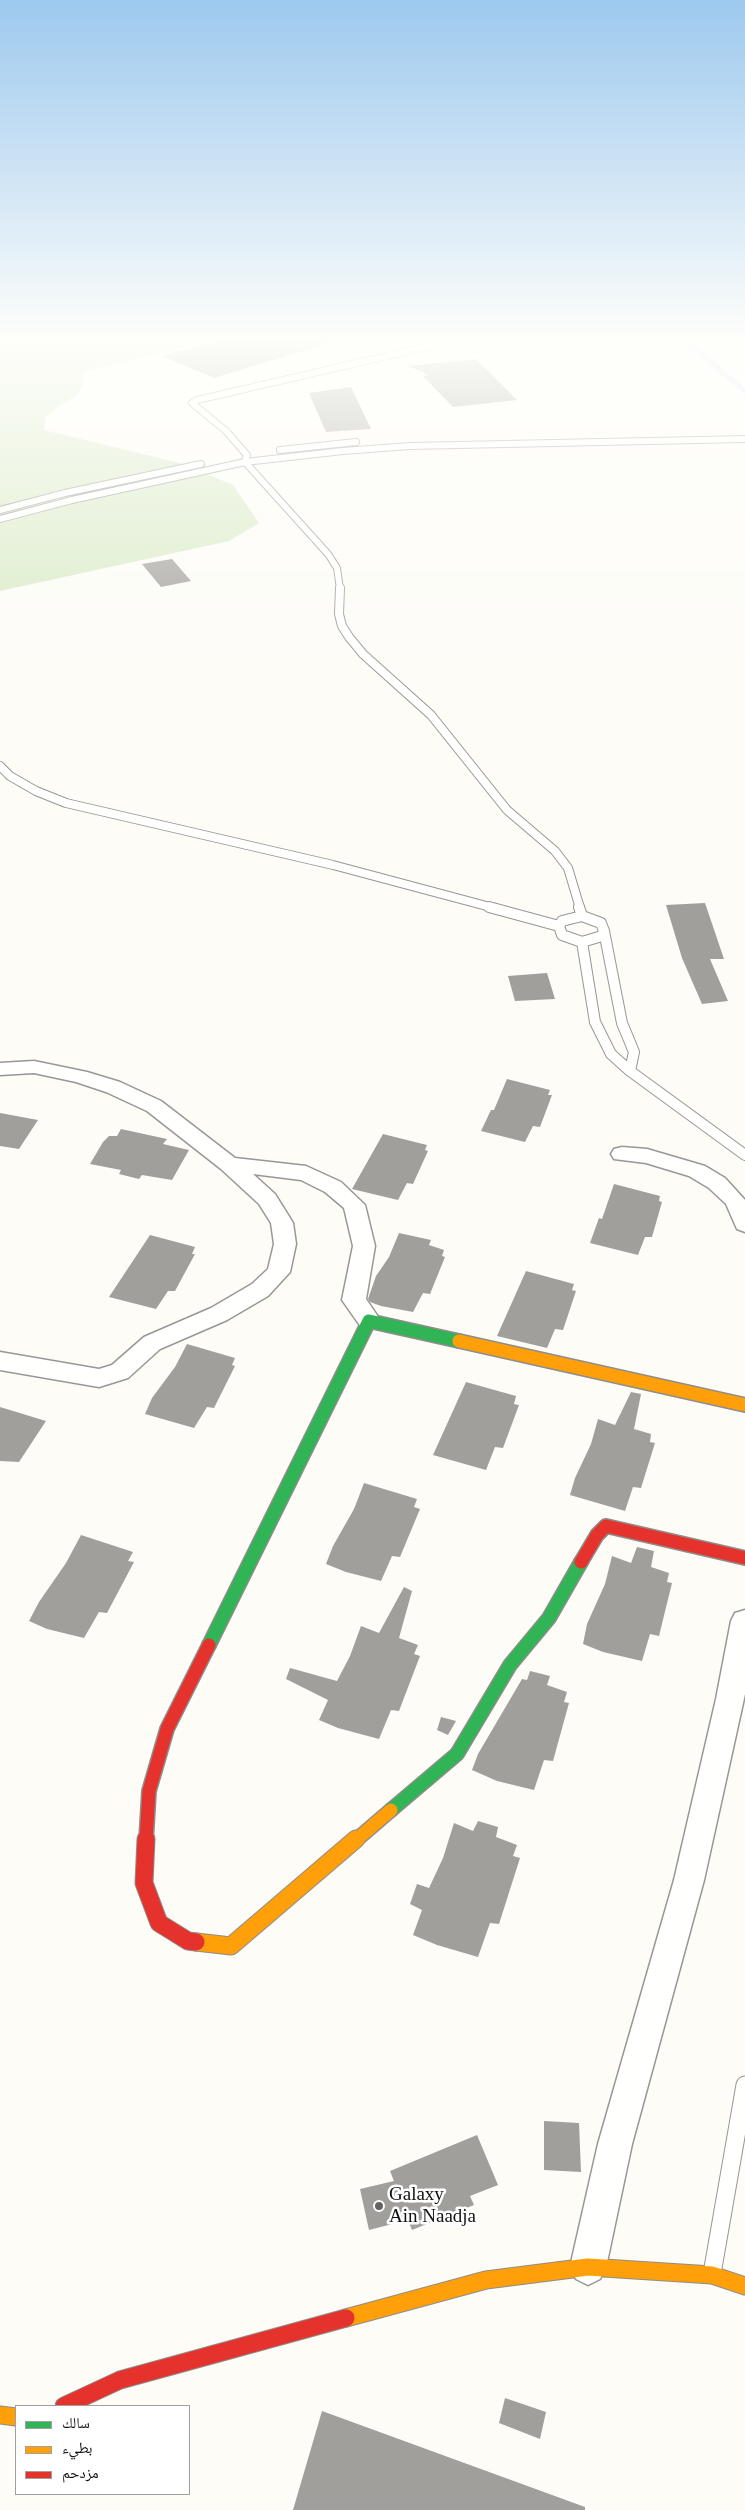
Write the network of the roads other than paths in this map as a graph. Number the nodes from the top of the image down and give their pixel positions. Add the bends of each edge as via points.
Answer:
1 (244, 456) edge
2 (282, 456) edge
3 (246, 459) junction
4 (0, 510) edge
5 (0, 519) edge
6 (0, 766) edge
7 (582, 916) junction
8 (559, 926) junction
9 (604, 931) junction
10 (582, 942) junction
11 (0, 1069) edge
12 (630, 1071) junction
13 (622, 1154) dead end
14 (745, 1155) edge
15 (229, 1164) junction
16 (745, 1224) edge
17 (370, 1321) junction
18 (0, 1361) edge
19 (745, 1404) edge
20 (745, 1558) edge
21 (745, 1621) edge
22 (745, 2085) edge
23 (588, 2267) junction
24 (712, 2275) junction
25 (745, 2286) edge
26 (66, 2405) edge
27 (0, 2415) edge
28 (15, 2417) edge

1 - 3 lane
2 - 3 lane
3 - 4 lane via 65,493
3 - 5 lane
3 - 7 lane via 337,568 339,614 349,637 363,654 431,715 507,810 556,851 568,868
6 - 8 lane via 10,776 36,791 66,803 333,865
7 - 8 lane via 567,918
7 - 9 lane via 601,923
8 - 10 lane via 562,935
9 - 10 lane via 597,939
9 - 12 lane via 622,1023 634,1052
10 - 12 lane via 595,1022 611,1054
11 - 15 street via 34,1067 113,1086 154,1106
12 - 14 lane
13 - 16 street via 648,1156 717,1182 735,1201
15 - 17 street via 306,1173 333,1186 354,1205 364,1246 354,1300
15 - 18 street via 267,1199 282,1223 286,1244 279,1272 260,1290 219,1314 152,1343 120,1372 99,1378
17 - 19 street
17 - 20 street via 167,1729 149,1791 144,1883 159,1923 188,1941 231,1946 457,1754 510,1666 549,1618 597,1535 606,1526
21 - 23 street via 689,1880 615,2144
22 - 24 lane
23 - 24 street
23 - 26 street via 486,2280 364,2312 120,2380
24 - 25 street
27 - 28 street

